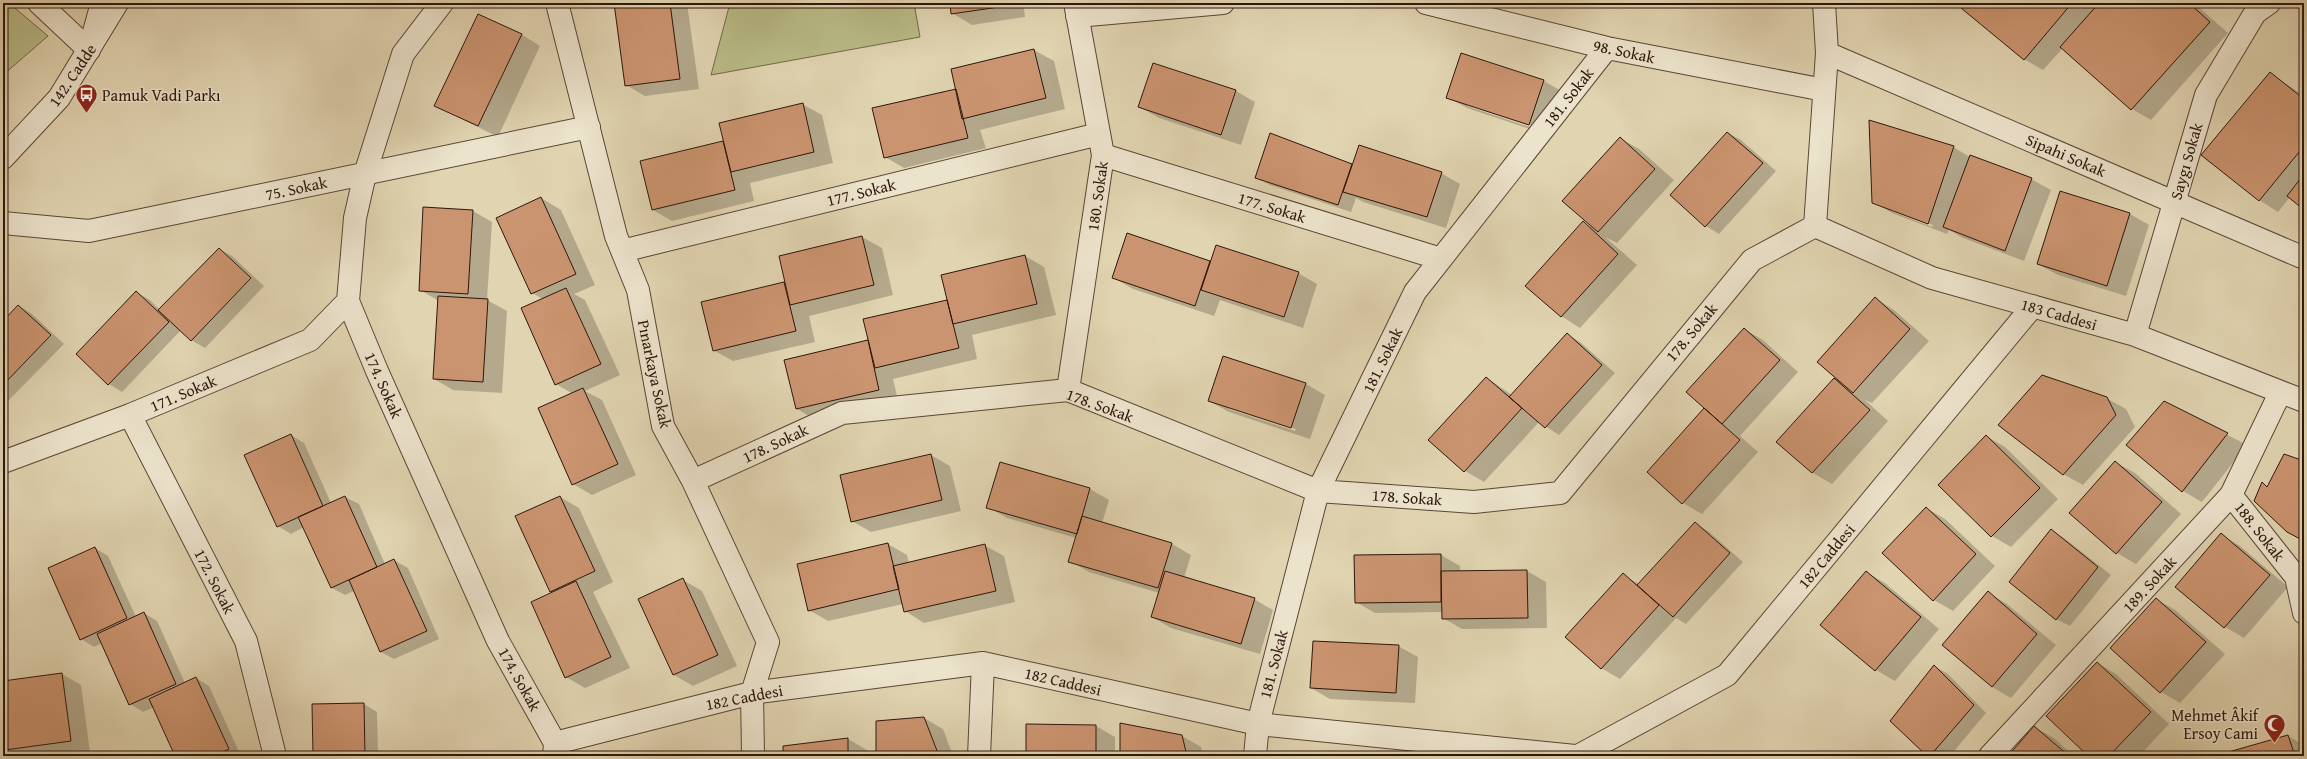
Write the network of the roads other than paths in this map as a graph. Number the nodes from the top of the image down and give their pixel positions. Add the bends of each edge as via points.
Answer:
1 (39, 3) edge
2 (102, 3) edge
3 (117, 3) edge
4 (442, 3) edge
5 (558, 3) edge
6 (1223, 3) edge
7 (1426, 3) edge
8 (1824, 3) edge
9 (2256, 6) edge
10 (1076, 9) edge
11 (1606, 48) junction
12 (90, 50) junction
13 (1827, 53) junction
14 (1824, 90) junction
15 (589, 127) junction
16 (1099, 134) junction
17 (1103, 155) junction
18 (3, 158) edge
19 (364, 174) junction
20 (2174, 201) junction
21 (3, 223) edge
22 (1815, 226) junction
23 (622, 250) junction
24 (2304, 258) edge
25 (1441, 259) junction
26 (348, 301) junction
27 (2033, 306) junction
28 (2135, 335) junction
29 (1068, 390) junction
30 (2280, 393) junction
31 (2304, 401) edge
32 (130, 415) junction
33 (3, 462) edge
34 (693, 480) junction
35 (1318, 491) junction
36 (2231, 495) junction
37 (2304, 613) edge
38 (983, 663) junction
39 (752, 693) junction
40 (1258, 724) junction
41 (555, 749) edge
42 (275, 756) edge
43 (753, 756) edge
44 (979, 756) edge
45 (1255, 756) edge
46 (1577, 756) edge
47 (1990, 756) edge

1 - 12 street
2 - 12 street
3 - 12 street, 142. Cadde
4 - 19 street, 174. Sokak via 403,54
5 - 15 street, Pınarkaya Sokak
6 - 10 street
7 - 11 street, 98. Sokak
8 - 13 street
9 - 20 street, Saygı Sokak via 2206,95
10 - 16 street, 180. Sokak
11 - 14 street, 98. Sokak
11 - 25 street, 181. Sokak
12 - 18 street, 142. Cadde via 59,98
13 - 14 street
13 - 20 street, Sipahi Sokak
14 - 22 street
15 - 19 street, 75. Sokak
15 - 23 street, Pınarkaya Sokak via 616,236
16 - 17 street, 180. Sokak
16 - 23 street, 177. Sokak
17 - 25 street, 177. Sokak
17 - 29 street, 180. Sokak
19 - 21 street, 75. Sokak via 89,231
19 - 26 street, 174. Sokak via 355,218
20 - 24 street, Sipahi Sokak
20 - 28 street, Saygı Sokak
22 - 27 street, 183 Caddesi via 1932,278
22 - 35 street, 178. Sokak via 1752,260 1560,493 1474,502
23 - 34 street, Pınarkaya Sokak via 638,290 663,426
25 - 35 street, 181. Sokak via 1415,292
26 - 32 street, 171. Sokak via 310,340
26 - 41 street, 174. Sokak via 498,641
27 - 28 street, 183 Caddesi
27 - 46 street, 182 Caddesi via 1727,675
28 - 30 street, 183 Caddesi
29 - 34 street, 178. Sokak via 842,413
29 - 35 street, 178. Sokak
30 - 31 street, 183 Caddesi
30 - 36 street, 189. Sokak
32 - 33 street, 171. Sokak
32 - 42 street, 172. Sokak via 246,641
34 - 39 street, Pınarkaya Sokak via 768,642
35 - 40 street, 181. Sokak
36 - 37 street, 188. Sokak via 2296,577
36 - 47 street, 189. Sokak
38 - 39 street, 182 Caddesi
38 - 40 street, 182 Caddesi
38 - 44 street
39 - 41 street, 182 Caddesi
39 - 43 street, Pınarkaya Sokak
40 - 45 street, 181. Sokak
40 - 46 street, 182 Caddesi

